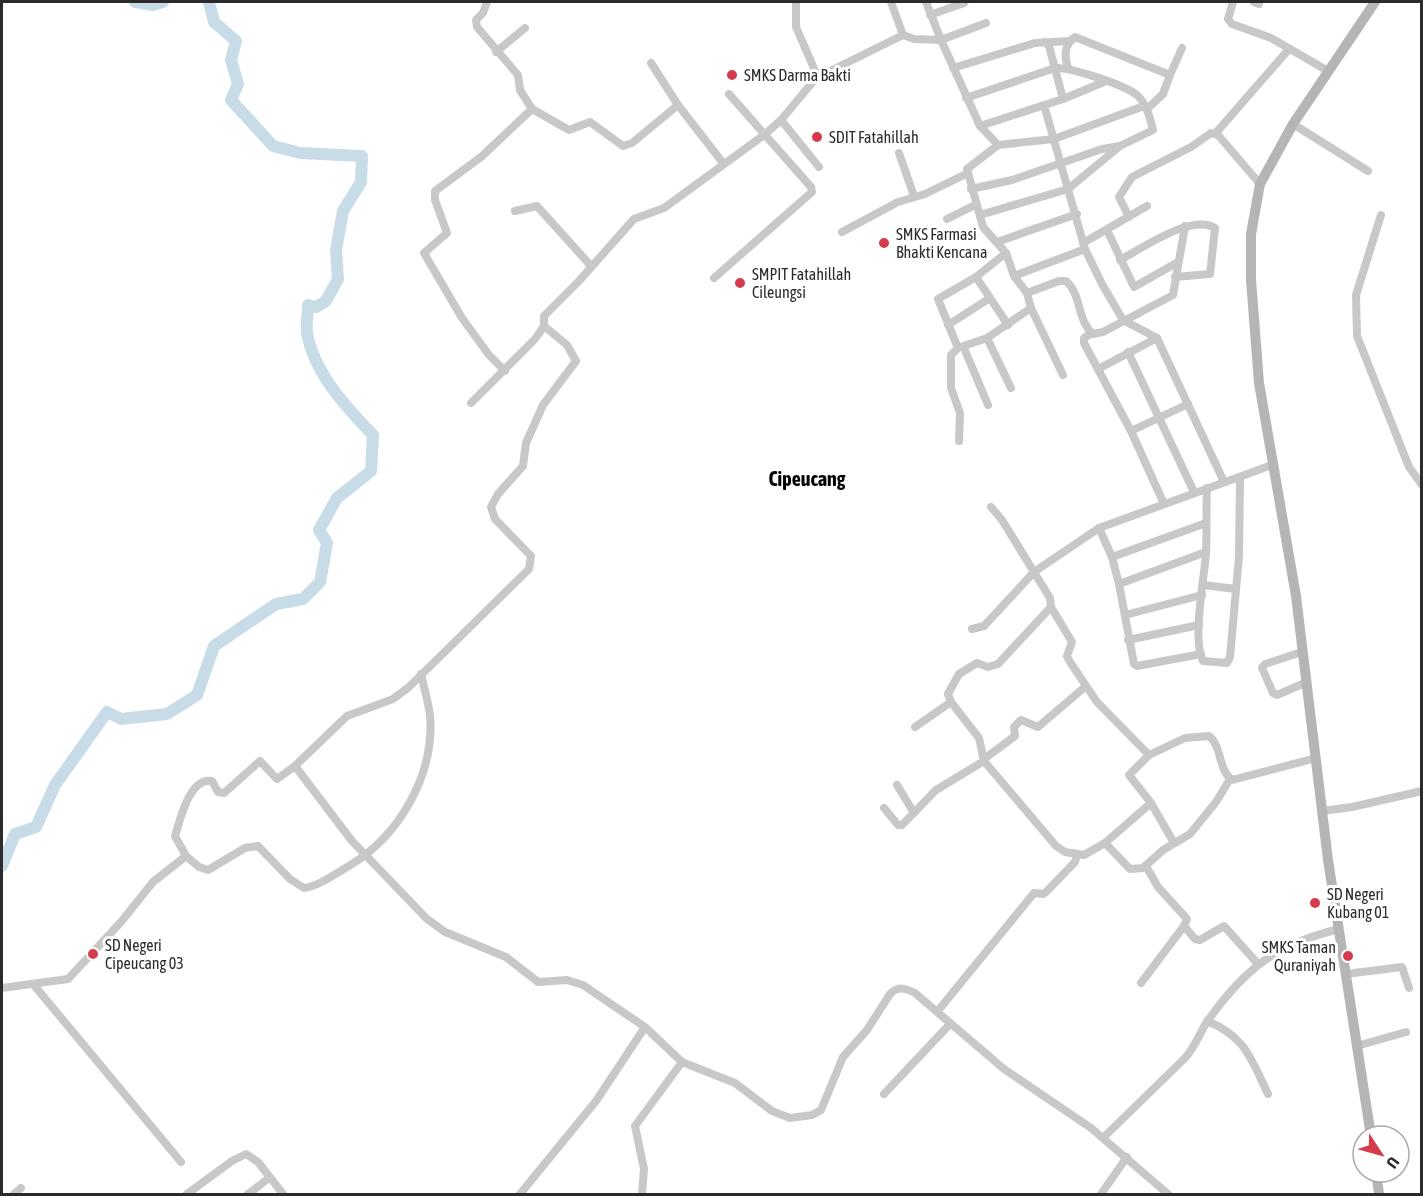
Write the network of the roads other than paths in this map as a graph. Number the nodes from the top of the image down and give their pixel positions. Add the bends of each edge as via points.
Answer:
1 (487, 2) edge
2 (796, 2) edge
3 (891, 2) edge
4 (926, 2) edge
5 (1233, 2) edge
6 (1376, 2) edge
7 (964, 3) edge
8 (930, 15) junction
9 (986, 23) dead end
10 (525, 27) dead end
11 (903, 35) junction
12 (941, 39) junction
13 (1045, 42) junction
14 (1069, 42) junction
15 (1182, 48) dead end
16 (1288, 49) junction
17 (496, 52) junction
18 (651, 63) dead end
19 (953, 68) junction
20 (1055, 68) junction
21 (1068, 68) junction
22 (1328, 71) junction
23 (1170, 75) junction
24 (816, 78) junction
25 (1104, 81) junction
26 (729, 94) dead end
27 (966, 98) junction
28 (1063, 99) junction
29 (678, 105) junction
30 (1044, 105) junction
31 (1146, 108) junction
32 (532, 109) junction
33 (781, 120) junction
34 (1293, 123) junction
35 (980, 126) junction
36 (1215, 134) junction
37 (764, 135) junction
38 (1054, 139) junction
39 (998, 145) junction
40 (1120, 146) junction
41 (898, 153) dead end
42 (723, 163) junction
43 (1061, 164) junction
44 (819, 167) dead end
45 (1368, 171) dead end
46 (966, 174) junction
47 (1260, 183) junction
48 (971, 189) junction
49 (1068, 189) junction
50 (914, 196) junction
51 (975, 205) junction
52 (1148, 206) dead end
53 (515, 211) dead end
54 (1077, 214) junction
55 (980, 215) junction
56 (1381, 215) dead end
57 (1129, 217) junction
58 (947, 219) dead end
59 (1185, 226) junction
60 (1107, 230) junction
61 (842, 232) dead end
62 (997, 242) junction
63 (1084, 246) junction
64 (1006, 253) junction
65 (1119, 260) junction
66 (1178, 262) junction
67 (591, 266) junction
68 (1014, 276) junction
69 (976, 277) junction
70 (1176, 277) junction
71 (714, 278) dead end
72 (1027, 293) junction
73 (990, 298) junction
74 (1031, 308) junction
75 (1124, 320) junction
76 (948, 325) junction
77 (1008, 325) junction
78 (544, 326) junction
79 (1092, 333) junction
80 (987, 338) junction
81 (1157, 338) junction
82 (961, 348) junction
83 (1128, 352) junction
84 (1098, 369) junction
85 (505, 371) junction
86 (1063, 375) dead end
87 (1011, 388) dead end
88 (471, 403) dead end
89 (1188, 404) junction
90 (988, 405) dead end
91 (1157, 417) junction
92 (1131, 431) junction
93 (959, 441) dead end
94 (1272, 465) junction
95 (1240, 477) junction
96 (1224, 482) junction
97 (1422, 485) edge
98 (1207, 488) junction
99 (1194, 492) junction
100 (1164, 504) junction
101 (991, 507) dead end
102 (1206, 522) junction
103 (1099, 528) junction
104 (1206, 552) junction
105 (1112, 557) junction
106 (1034, 572) junction
107 (1119, 584) junction
108 (1203, 585) junction
109 (1236, 589) junction
110 (1202, 596) junction
111 (1052, 607) junction
112 (1125, 615) junction
113 (1199, 625) junction
114 (972, 629) dead end
115 (1128, 640) junction
116 (1302, 652) junction
117 (1201, 654) junction
118 (421, 674) junction
119 (1307, 682) junction
120 (1086, 686) junction
121 (951, 702) junction
122 (915, 727) dead end
123 (1149, 755) junction
124 (1316, 758) junction
125 (984, 760) junction
126 (295, 766) junction
127 (1230, 779) junction
128 (897, 785) dead end
129 (1422, 790) edge
130 (1151, 803) junction
131 (884, 808) dead end
132 (1322, 811) junction
133 (914, 813) junction
134 (1105, 843) junction
135 (1173, 843) junction
136 (1077, 855) junction
137 (186, 856) junction
138 (366, 856) junction
139 (1146, 866) junction
140 (1184, 926) junction
141 (1339, 929) junction
142 (1258, 964) junction
143 (1346, 974) junction
144 (1141, 983) dead end
145 (33, 984) junction
146 (2, 988) edge
147 (1409, 988) dead end
148 (937, 1012) junction
149 (1207, 1021) junction
150 (950, 1024) junction
151 (645, 1027) junction
152 (1406, 1032) dead end
153 (1357, 1046) junction
154 (682, 1062) junction
155 (884, 1094) dead end
156 (1268, 1094) dead end
157 (1369, 1124) edge
158 (1103, 1138) junction
159 (1126, 1157) junction
160 (181, 1162) dead end
161 (269, 1178) junction
162 (21, 1188) dead end
163 (14, 1194) edge
164 (187, 1194) edge
165 (248, 1194) edge
166 (283, 1194) edge
167 (519, 1194) edge
168 (642, 1194) edge
169 (1101, 1194) edge
170 (1168, 1194) edge

1 - 17 street via 475,23
2 - 24 street via 796,27
3 - 11 street
4 - 8 street
5 - 16 street via 1228,19 1232,24
6 - 22 street
7 - 8 street
8 - 12 street
9 - 12 street
10 - 17 street
11 - 12 street
11 - 24 street
12 - 19 street
13 - 14 street
13 - 19 street
13 - 20 street
14 - 21 street via 1065,57
14 - 23 street via 1080,38
15 - 23 street
16 - 22 street
16 - 36 street
17 - 32 street via 518,75 520,90
18 - 29 street
19 - 27 street
20 - 21 street
20 - 27 street
20 - 28 street
21 - 25 street
22 - 34 street
23 - 31 street via 1157,102
24 - 33 street
25 - 28 street
25 - 31 street via 1132,91
26 - 37 street
27 - 35 street
28 - 30 street
29 - 32 street via 623,146 590,122 569,130
29 - 42 street
30 - 35 street
30 - 38 street
31 - 38 street
31 - 40 street via 1153,130
32 - 85 street via 481,157 435,191 447,233 424,253 462,318
33 - 37 street
33 - 44 street
34 - 45 street
34 - 47 street
35 - 39 street
36 - 47 street
36 - 57 street via 1132,177 1119,197
37 - 42 street
37 - 71 street via 812,187 812,192
38 - 39 street
38 - 43 street
39 - 46 street via 970,164
40 - 43 street
40 - 49 street
41 - 50 street
42 - 67 street via 663,208 634,219
43 - 48 street
43 - 49 street
46 - 48 street
46 - 50 street
47 - 94 street via 1251,234 1252,316
48 - 51 street
49 - 54 street
49 - 55 street
50 - 61 street
51 - 55 street
51 - 58 street
52 - 57 street
53 - 67 street via 537,206
54 - 62 street
54 - 63 street
55 - 62 street via 983,227
56 - 97 street via 1356,295 1357,336 1409,467
57 - 60 street
59 - 65 street
59 - 66 street
59 - 70 street via 1206,224 1215,228 1211,273
60 - 63 street
60 - 65 street
62 - 64 street
63 - 68 street
63 - 75 street
64 - 68 street
64 - 69 street
65 - 66 street via 1134,287
66 - 70 street
67 - 78 street via 544,316
68 - 72 street
69 - 73 street
69 - 76 street via 938,299
70 - 75 street via 1173,295
72 - 74 street
72 - 79 street via 1066,281
73 - 76 street
73 - 77 street
74 - 77 street
74 - 86 street
75 - 79 street via 1103,332
75 - 81 street
76 - 82 street
77 - 80 street
78 - 85 street
78 - 118 street via 567,345 576,361 543,405 526,443 523,466 491,507 495,519 527,552 531,562 520,578
79 - 84 street via 1083,340
80 - 82 street
80 - 87 street
81 - 83 street
81 - 89 street
82 - 90 street
82 - 93 street via 951,355 950,370 952,394 960,413
83 - 84 street
83 - 91 street
84 - 92 street
85 - 88 street
89 - 91 street
89 - 96 street
91 - 92 street
91 - 99 street
92 - 100 street
94 - 95 street
94 - 116 street
95 - 96 street
95 - 109 street
96 - 98 street
98 - 99 street
98 - 102 street
99 - 100 street
100 - 103 street
101 - 106 street
102 - 104 street
102 - 105 street
103 - 105 street
103 - 106 street
104 - 107 street
104 - 108 street
105 - 107 street
106 - 111 street
106 - 114 street via 984,626
107 - 112 street
108 - 109 street
108 - 110 street
109 - 117 street via 1229,661 1222,665 1206,663
110 - 112 street
110 - 113 street
111 - 120 street via 1072,642 1067,656
111 - 121 street via 998,664 988,667 977,663 959,674 948,694
112 - 115 street
113 - 115 street
113 - 117 street
115 - 117 street via 1136,666
116 - 119 street
116 - 119 street via 1262,668 1277,695
118 - 126 street via 393,699 347,716
118 - 138 street via 430,730 419,783 401,816
119 - 124 street
120 - 123 street
120 - 125 street via 1038,726 1021,720 1014,727 1015,736
121 - 122 street
121 - 125 street via 979,738
123 - 127 street via 1185,738 1209,736
123 - 130 street via 1130,775
124 - 127 street
124 - 132 street
125 - 133 street via 936,790
125 - 136 street via 1047,837 1065,852
126 - 137 street via 277,779 258,761 222,794 212,781 201,783 185,801 175,836
126 - 138 street
127 - 135 street via 1190,834
128 - 133 street
129 - 132 street
130 - 134 street
130 - 135 street
131 - 133 street via 899,826
132 - 141 street
134 - 136 street via 1090,853
134 - 139 street via 1130,869
135 - 139 street
136 - 148 street via 1076,862 1046,892 1034,893
137 - 138 street via 208,870 258,846 304,888
137 - 145 street via 153,882 73,976 59,982
138 - 151 street via 439,929 506,957 538,982 567,980 583,985
139 - 140 street via 1158,887 1187,919
140 - 142 street via 1200,940 1224,926
140 - 144 street
141 - 142 street via 1292,943
141 - 143 street
142 - 149 street
143 - 147 street via 1402,967
143 - 153 street
145 - 146 street
145 - 160 street
148 - 150 street
148 - 154 street via 915,993 894,989 843,1057 824,1106 806,1117 782,1117 735,1083
149 - 156 street via 1240,1041
149 - 158 street via 1193,1049
150 - 155 street
150 - 158 street via 1004,1069
151 - 154 street
151 - 167 street via 596,1101
152 - 153 street
153 - 157 street
154 - 168 street via 635,1126 644,1169
158 - 159 street
159 - 169 street
159 - 170 street
161 - 164 street via 252,1157 243,1154
161 - 165 street
161 - 166 street
162 - 163 street

